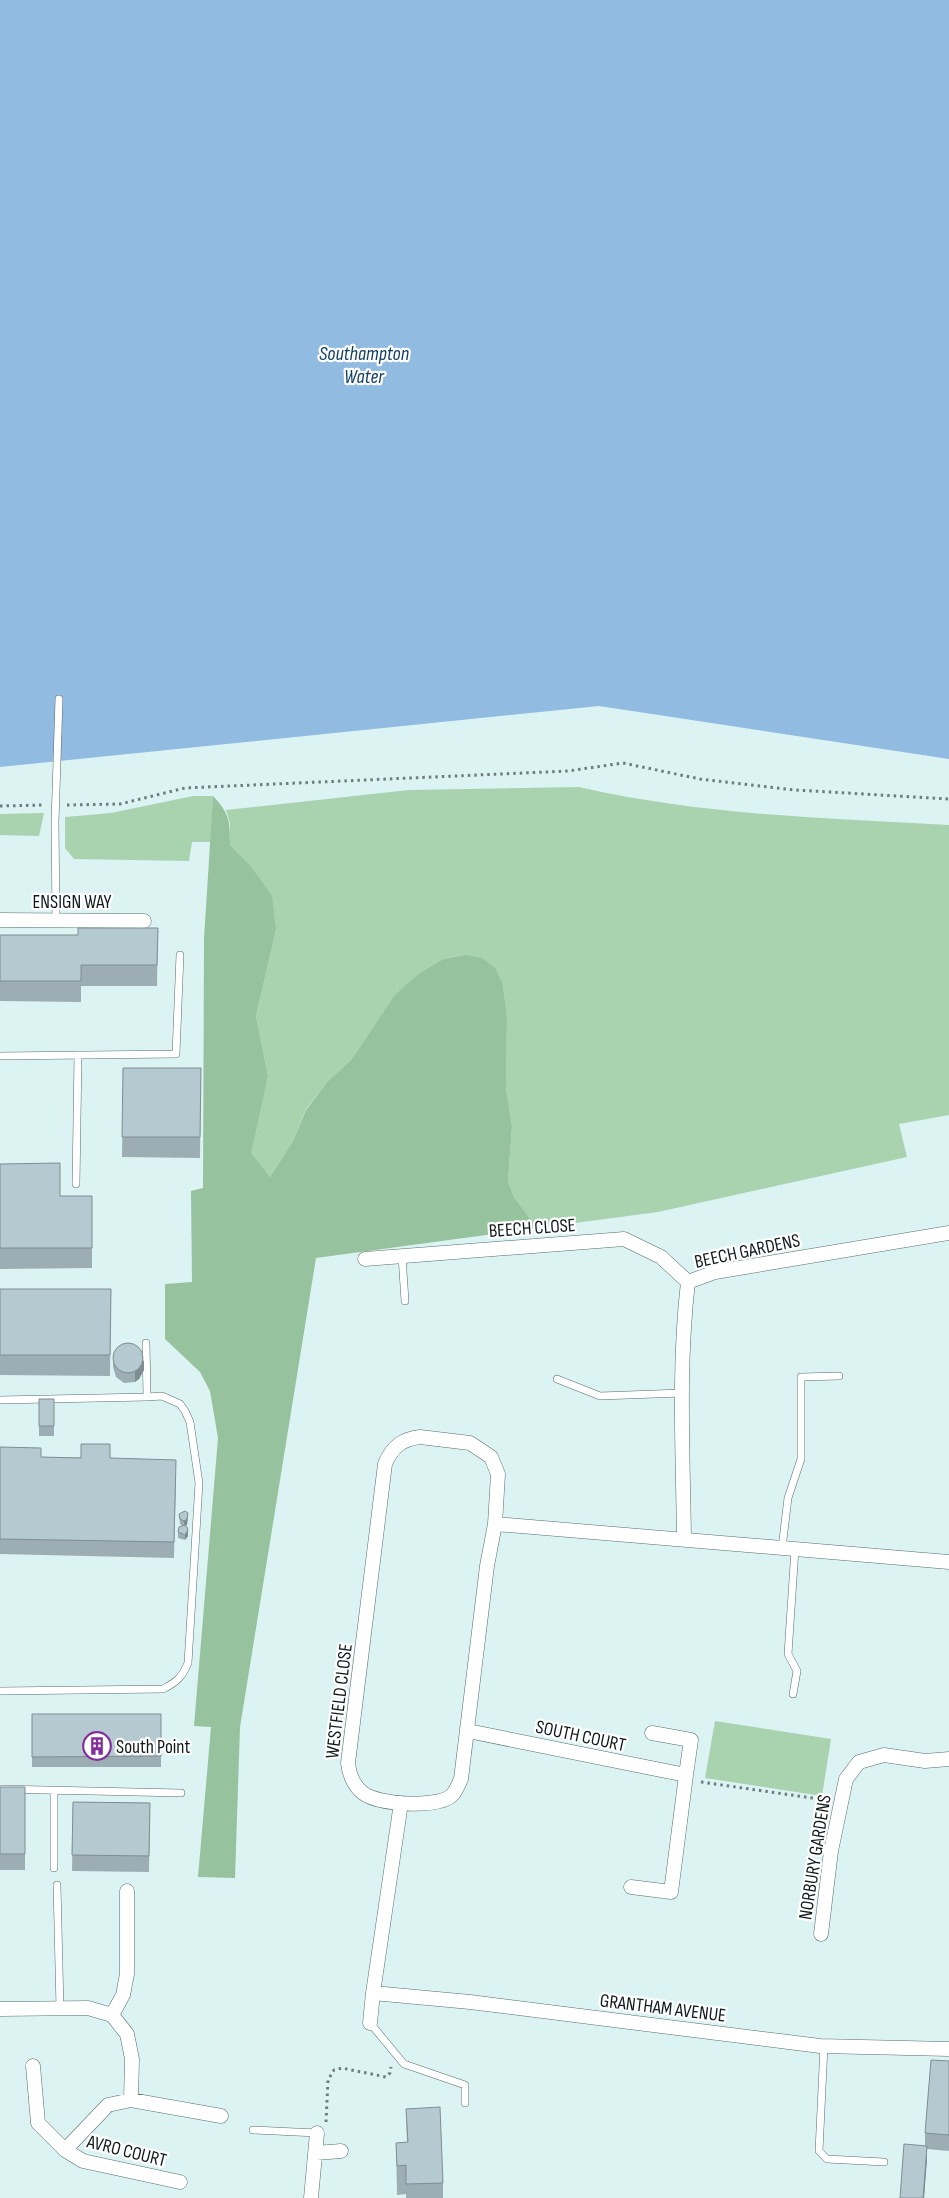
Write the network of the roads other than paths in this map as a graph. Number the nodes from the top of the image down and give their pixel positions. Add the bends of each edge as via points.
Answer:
1 (59, 699) dead end
2 (0, 920) edge
3 (56, 920) junction
4 (144, 921) dead end
5 (180, 955) dead end
6 (78, 1055) junction
7 (0, 1056) edge
8 (76, 1184) dead end
9 (949, 1232) edge
10 (402, 1256) junction
11 (365, 1259) dead end
12 (688, 1282) junction
13 (405, 1301) dead end
14 (146, 1343) dead end
15 (839, 1376) dead end
16 (557, 1379) dead end
17 (683, 1393) junction
18 (147, 1397) junction
19 (0, 1400) edge
20 (495, 1524) junction
21 (684, 1539) junction
22 (788, 1548) junction
23 (949, 1562) edge
24 (0, 1692) edge
25 (793, 1694) dead end
26 (468, 1731) junction
27 (652, 1734) dead end
28 (949, 1759) edge
29 (686, 1777) junction
30 (0, 1789) edge
31 (54, 1790) junction
32 (181, 1793) dead end
33 (401, 1803) junction
34 (54, 1868) dead end
35 (57, 1885) dead end
36 (631, 1887) dead end
37 (127, 1891) dead end
38 (821, 1934) dead end
39 (373, 1993) junction
40 (60, 2008) junction
41 (0, 2009) edge
42 (112, 2015) junction
43 (370, 2023) joint
44 (824, 2046) junction
45 (949, 2049) edge
46 (33, 2066) dead end
47 (131, 2100) junction
48 (465, 2104) dead end
49 (221, 2116) dead end
50 (252, 2130) dead end
51 (317, 2132) joint
52 (65, 2150) junction
53 (341, 2151) dead end
54 (316, 2153) junction
55 (884, 2162) dead end
56 (180, 2182) dead end
57 (311, 2198) edge

1 - 3 lane
2 - 3 street, ENSIGN WAY
3 - 4 street, ENSIGN WAY
5 - 6 lane via 176,1054
6 - 7 lane
6 - 8 lane
9 - 12 street, BEECH GARDENS via 716,1272
10 - 11 street, BEECH CLOSE
10 - 12 street, BEECH CLOSE via 624,1239 661,1257
10 - 13 lane
12 - 17 street, BEECH GARDENS via 684,1313
14 - 18 lane
15 - 22 lane via 801,1377 801,1459 788,1498
16 - 17 lane via 600,1396
17 - 21 street, BEECH GARDENS
18 - 19 lane
18 - 24 lane via 162,1396 186,1410 199,1483 188,1663 184,1672 179,1681 163,1689
20 - 21 street
20 - 26 street, WESTFIELD CLOSE via 487,1566
20 - 33 street, WESTFIELD CLOSE via 498,1474 485,1451 470,1442 420,1437 403,1441 391,1451 386,1464 348,1763 351,1776 363,1793
21 - 22 street
22 - 23 street
22 - 25 lane via 788,1654 797,1671
26 - 29 street, SOUTH COURT
26 - 33 street, WESTFIELD CLOSE via 461,1779 455,1791 446,1799 432,1803
27 - 29 street, SOUTH COURT via 691,1740
28 - 38 street, NORBURY GARDENS via 925,1761 884,1755 859,1762 846,1779 831,1851
29 - 36 street, SOUTH COURT via 671,1892
30 - 31 lane
31 - 32 lane
31 - 34 lane
33 - 39 street
35 - 40 lane
37 - 42 street via 127,1974 123,1995
39 - 43 street
39 - 44 street, GRANTHAM AVENUE via 480,2003
40 - 41 street
40 - 42 street via 88,2008
42 - 47 street via 127,2034 132,2059
43 - 48 lane via 404,2064 465,2085
44 - 45 street, GRANTHAM AVENUE
44 - 55 lane via 819,2151 827,2159
46 - 52 street, AVRO COURT via 38,2123
47 - 49 street, AVRO COURT
47 - 52 street, AVRO COURT via 108,2105
50 - 51 lane
51 - 54 street
52 - 56 street, AVRO COURT via 83,2161
53 - 54 street
54 - 57 street

